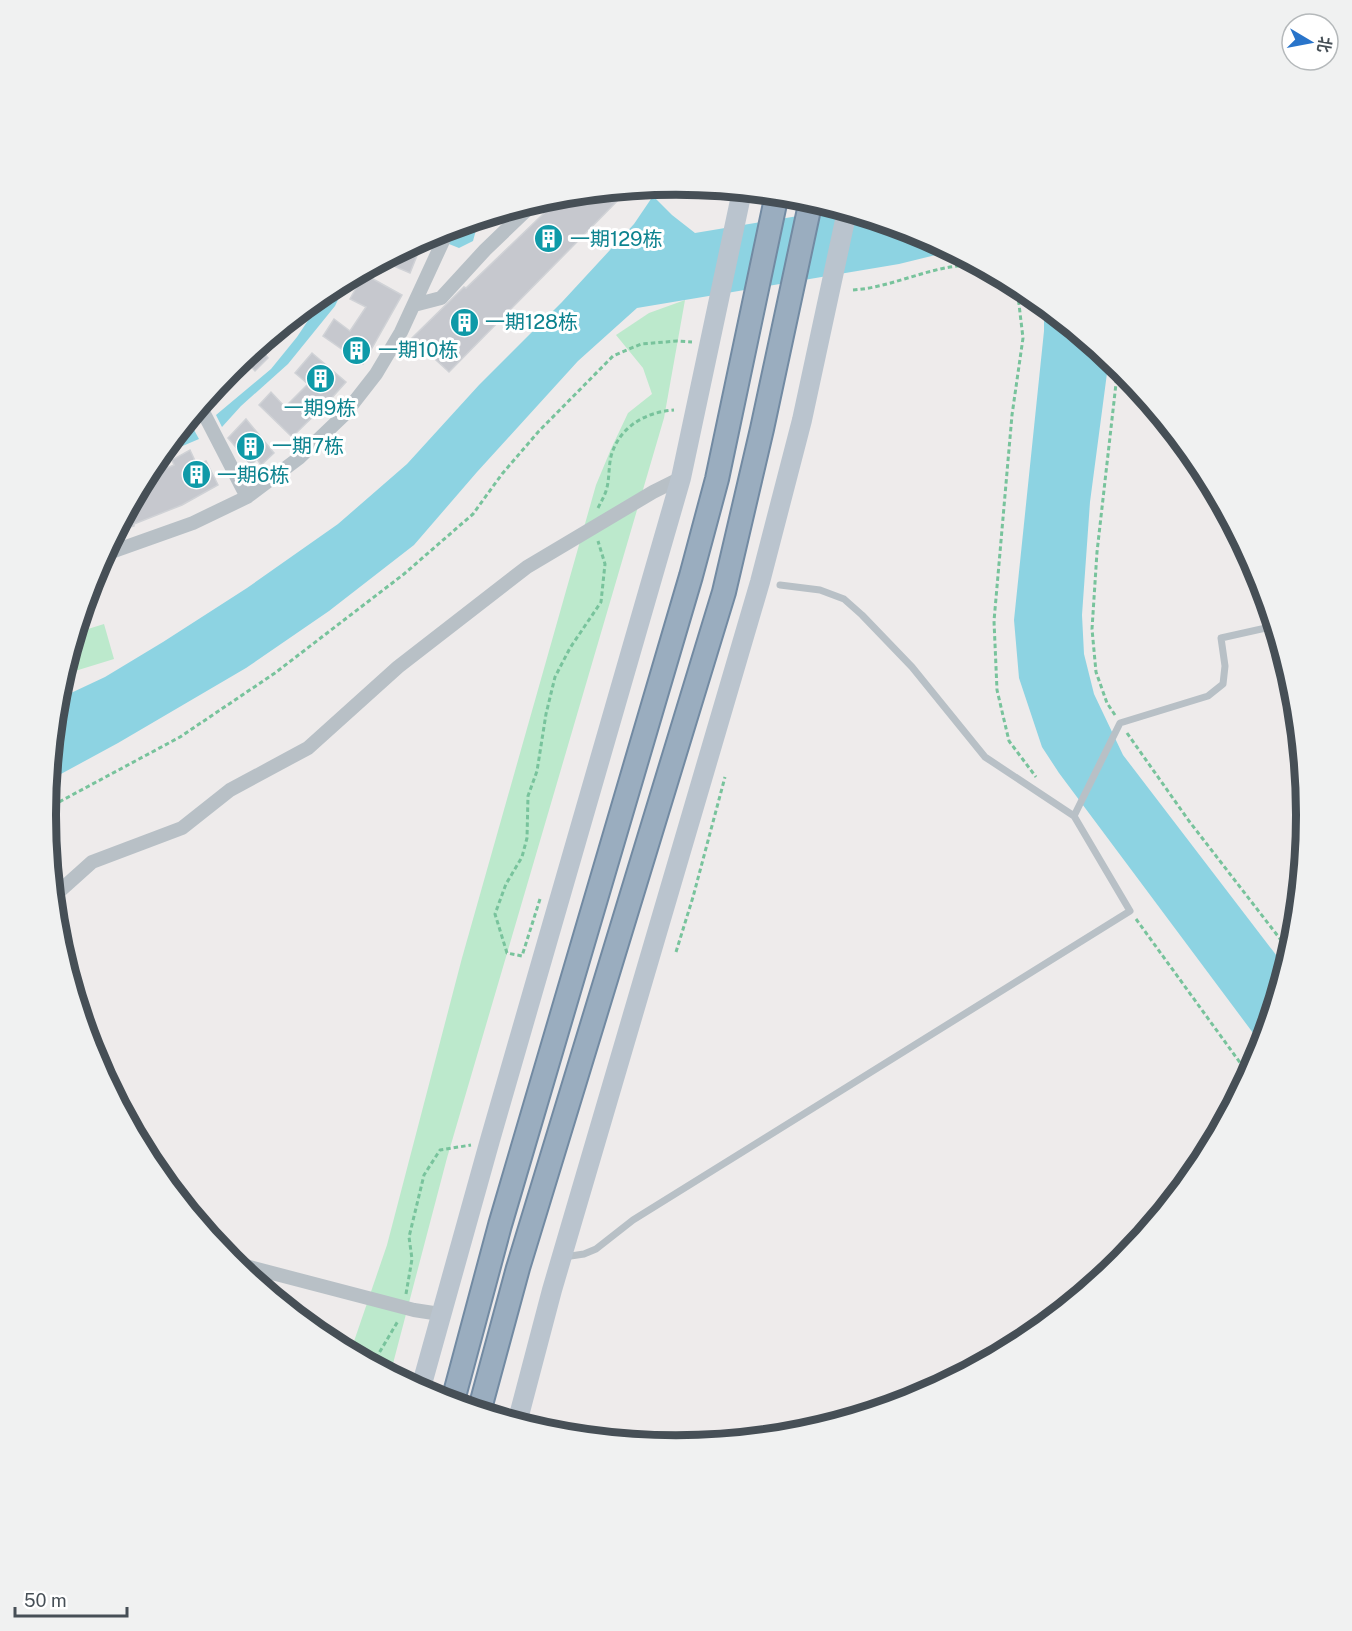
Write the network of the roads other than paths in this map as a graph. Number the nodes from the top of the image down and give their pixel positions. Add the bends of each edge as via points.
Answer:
1 (741, 198) edge
2 (774, 203) edge
3 (809, 210) edge
4 (522, 214) edge
5 (845, 219) edge
6 (444, 240) edge
7 (414, 305) junction
8 (204, 413) edge
9 (681, 478) junction
10 (247, 497) junction
11 (115, 551) edge
12 (780, 585) dead end
13 (1267, 628) edge
14 (1074, 816) junction
15 (60, 890) edge
16 (561, 1257) junction
17 (252, 1268) edge
18 (440, 1314) junction
19 (422, 1381) edge
20 (454, 1395) edge
21 (481, 1404) edge
22 (519, 1416) edge

1 - 9 main road
2 - 20 highway via 717,479 691,576
3 - 21 highway via 724,592 518,1268
4 - 7 street via 441,298
5 - 16 main road via 760,582
6 - 7 street
7 - 10 street via 376,374 344,415 299,458
8 - 10 street
9 - 15 street via 527,567 398,667 308,748 230,790 182,828 92,862
9 - 18 main road
10 - 11 street via 193,523
12 - 14 lane via 820,590 844,599 912,667 985,757
13 - 14 lane via 1221,638 1223,684 1209,696 1120,723
14 - 16 lane via 1130,911 633,1220 596,1249
16 - 22 main road
17 - 18 street
18 - 19 main road

